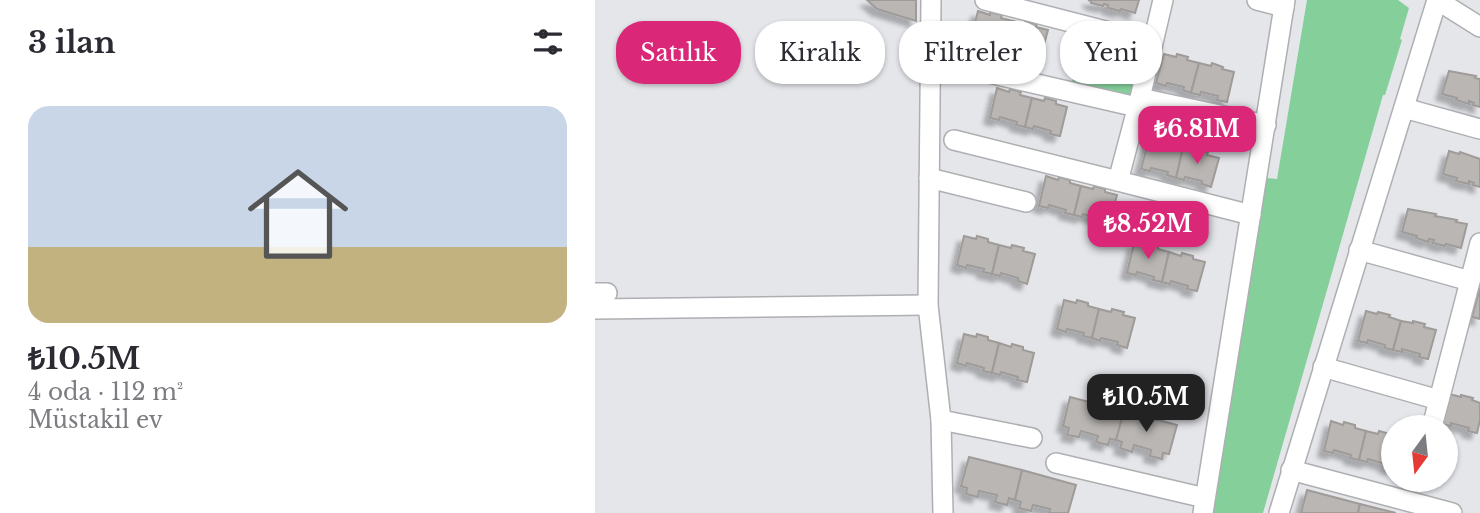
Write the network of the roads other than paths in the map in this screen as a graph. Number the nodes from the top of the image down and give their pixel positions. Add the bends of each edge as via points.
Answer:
1 (931, 0) edge
2 (985, 0) edge
3 (1163, 0) edge
4 (1257, 0) edge
5 (1437, 0) edge
6 (1285, 4) edge
7 (1067, 21) edge
8 (1158, 21) edge
9 (1480, 27) edge
10 (1046, 84) edge
11 (1142, 84) edge
12 (1138, 102) junction
13 (1404, 108) junction
14 (1266, 125) junction
15 (1480, 129) edge
16 (954, 140) dead end
17 (929, 178) junction
18 (1118, 181) junction
19 (1026, 202) dead end
20 (1251, 215) junction
21 (1480, 243) edge
22 (1359, 250) junction
23 (1470, 281) junction
24 (599, 298) edge
25 (928, 305) junction
26 (1323, 367) junction
27 (1439, 400) junction
28 (1435, 415) edge
29 (941, 419) junction
30 (1032, 438) dead end
31 (1056, 463) dead end
32 (1291, 470) junction
33 (1204, 506) edge
34 (943, 513) edge
35 (1279, 513) edge
36 (1452, 513) edge

1 - 17 street
2 - 7 street
3 - 8 street
4 - 6 street
5 - 9 street
5 - 13 street
6 - 14 street
10 - 12 street
11 - 12 street
12 - 14 street
12 - 18 street
13 - 15 street
13 - 22 street
14 - 20 street
16 - 18 street
17 - 19 street
17 - 25 street
18 - 20 street
20 - 33 street
21 - 23 street
22 - 23 street
22 - 26 street
23 - 27 street
24 - 25 street
25 - 29 street
26 - 27 street
26 - 32 street
27 - 28 street
29 - 30 street
29 - 34 street
31 - 33 street
32 - 35 street
32 - 36 street

